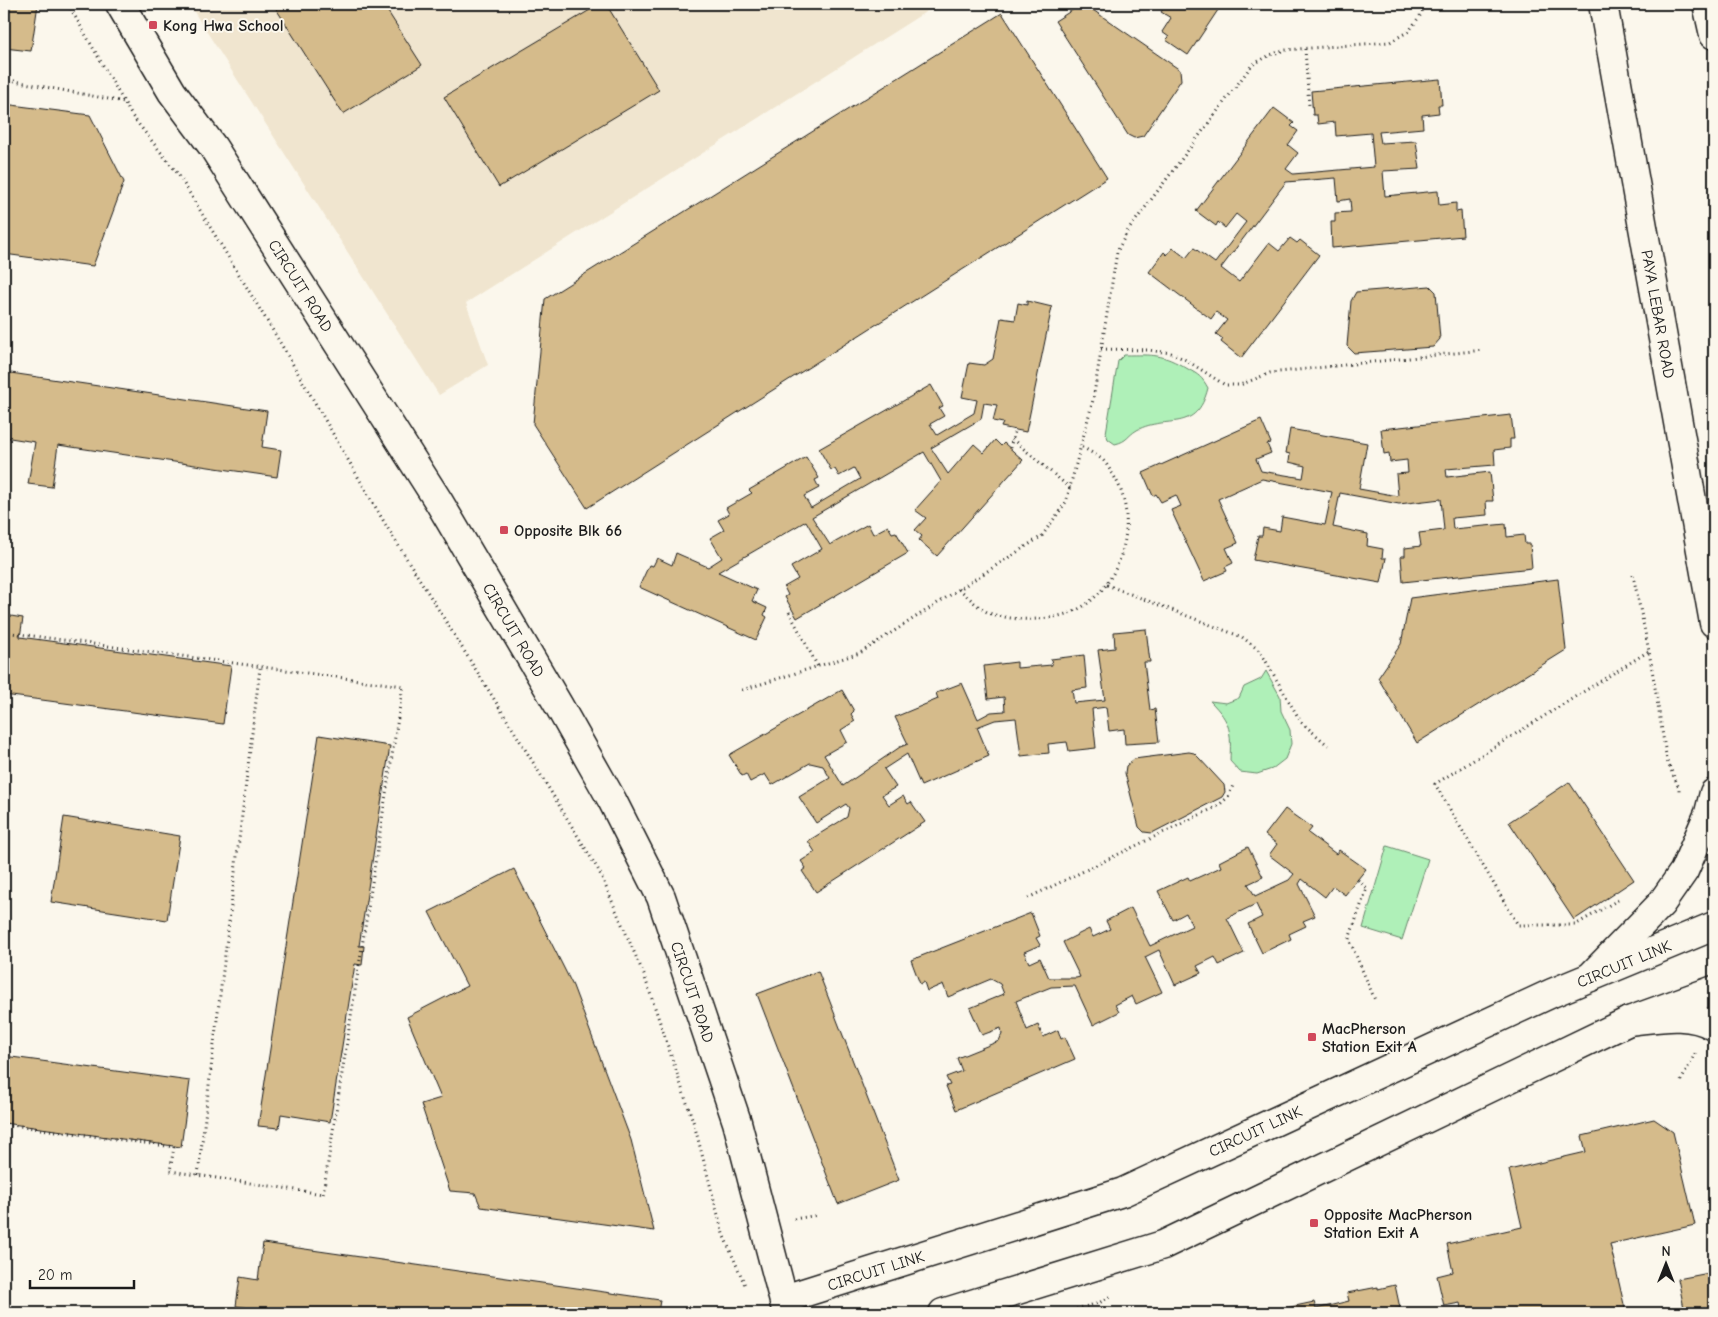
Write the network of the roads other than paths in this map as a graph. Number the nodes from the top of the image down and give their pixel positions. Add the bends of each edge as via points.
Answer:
1 (120, 4) edge
2 (1603, 4) edge
3 (1707, 4) edge
4 (1714, 35) edge
5 (1714, 623) edge
6 (1714, 793) edge
7 (1714, 926) edge
8 (1590, 977) junction
9 (1714, 990) edge
10 (1629, 1021) junction
11 (1714, 1026) edge
12 (786, 1306) edge
13 (943, 1313) edge

1 - 12 street, CIRCUIT ROAD via 172,92 213,148 439,502 626,827 661,897 737,1122
2 - 5 street, PAYA LEBAR ROAD
3 - 4 street
6 - 8 street via 1709,813 1673,887 1661,904
7 - 8 street, CIRCUIT LINK
8 - 12 street, CIRCUIT LINK via 1123,1192
9 - 10 street
10 - 11 street via 1672,1016 1695,1018
10 - 13 street via 1163,1246

